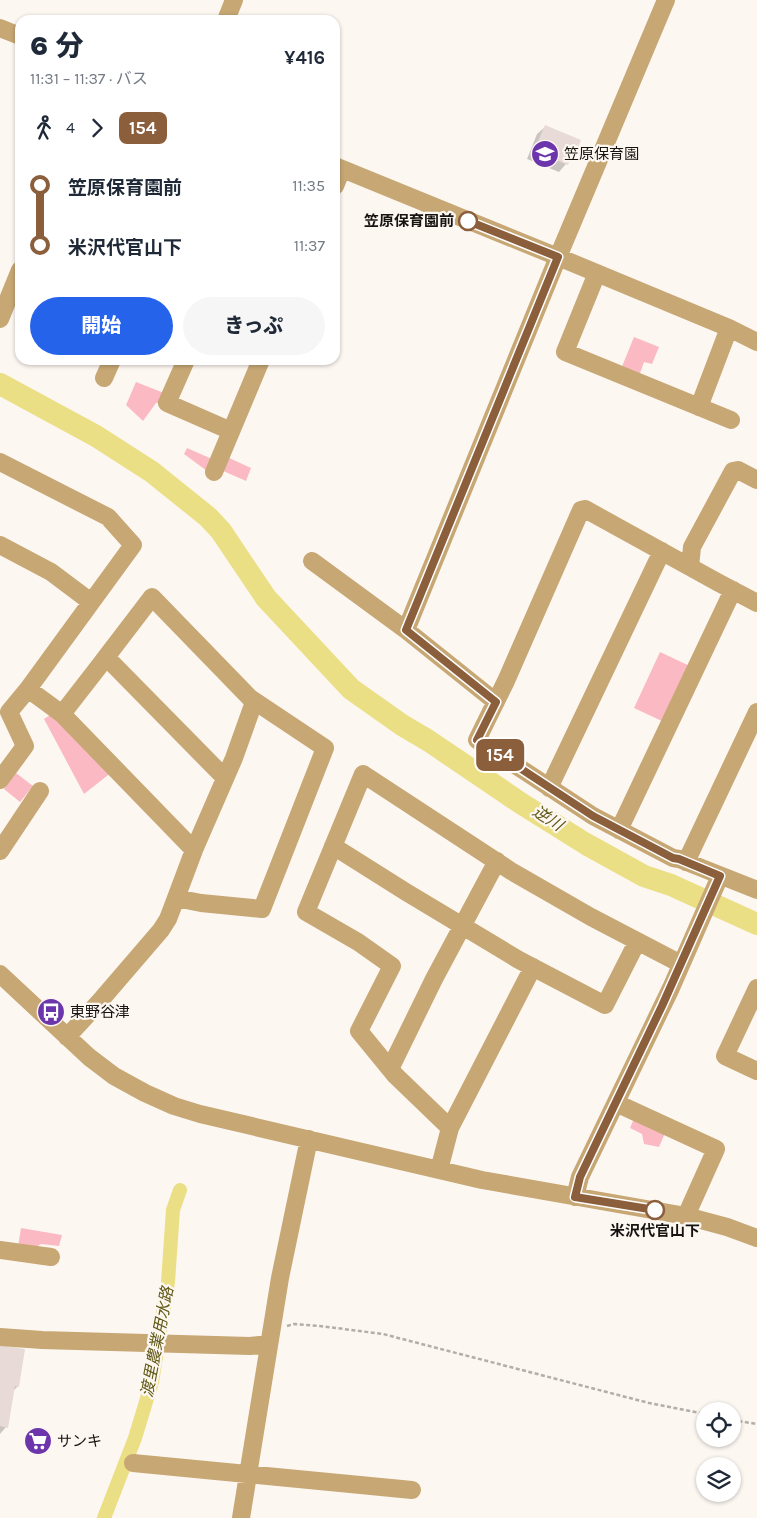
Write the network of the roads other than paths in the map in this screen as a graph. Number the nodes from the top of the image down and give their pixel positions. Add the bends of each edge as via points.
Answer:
1 (234, 0) edge
2 (666, 0) edge
3 (228, 15) edge
4 (0, 28) edge
5 (15, 34) edge
6 (340, 169) edge
7 (558, 257) junction
8 (596, 273) junction
9 (15, 297) edge
10 (0, 319) edge
11 (729, 328) junction
12 (757, 342) edge
13 (110, 365) edge
14 (184, 365) edge
15 (259, 365) edge
16 (104, 378) dead end
17 (699, 407) junction
18 (731, 420) dead end
19 (231, 430) junction
20 (0, 462) edge
21 (214, 472) dead end
22 (757, 480) edge
23 (0, 545) edge
24 (662, 551) junction
25 (312, 561) dead end
26 (690, 567) junction
27 (733, 590) junction
28 (92, 602) junction
29 (757, 603) edge
30 (406, 630) junction
31 (106, 657) junction
32 (28, 690) junction
33 (254, 702) junction
34 (496, 702) junction
35 (757, 712) edge
36 (62, 714) junction
37 (225, 778) junction
38 (0, 780) edge
39 (549, 788) junction
40 (40, 791) dead end
41 (618, 830) junction
42 (333, 846) junction
43 (194, 850) junction
44 (0, 851) edge
45 (497, 862) junction
46 (686, 862) junction
47 (718, 881) junction
48 (756, 886) edge
49 (176, 898) junction
50 (462, 926) junction
51 (637, 942) junction
52 (681, 964) junction
53 (533, 967) junction
54 (0, 974) edge
55 (757, 988) edge
56 (67, 1037) junction
57 (390, 1069) junction
58 (757, 1071) edge
59 (616, 1103) junction
60 (450, 1128) junction
61 (309, 1139) junction
62 (438, 1170) junction
63 (575, 1197) junction
64 (686, 1216) junction
65 (755, 1233) edge
66 (0, 1250) edge
67 (51, 1257) dead end
68 (0, 1337) edge
69 (271, 1337) junction
70 (133, 1463) dead end
71 (248, 1475) junction
72 (412, 1490) dead end
73 (241, 1518) edge

1 - 3 street
2 - 7 street
4 - 5 street
6 - 7 street
7 - 8 street
7 - 30 street
8 - 11 street
8 - 17 street via 564,352
9 - 10 street
11 - 12 street
11 - 17 street
13 - 16 street
14 - 19 street via 167,403
15 - 19 street
17 - 18 street
19 - 21 street
20 - 28 street via 108,518 133,545
22 - 26 street via 738,470 733,472 692,547
23 - 28 street via 51,572
24 - 26 street
24 - 34 street via 585,508 581,510
24 - 39 street
25 - 30 street
26 - 27 street
27 - 29 street
27 - 41 street
28 - 32 street
30 - 34 street
31 - 33 street via 152,596
31 - 36 street
31 - 37 street
32 - 36 street
32 - 38 street via 9,712 25,746
33 - 37 street
33 - 49 street via 325,748 294,829 262,909
34 - 39 street via 477,740
35 - 46 street
36 - 43 street
37 - 43 street
39 - 41 street
40 - 44 street
41 - 46 street
42 - 45 street via 363,774
42 - 50 street
42 - 57 street via 306,912 392,966 359,1031
43 - 49 street
45 - 50 street
45 - 51 street
46 - 47 street
47 - 48 street
47 - 52 street
49 - 56 street via 161,930
50 - 53 street
50 - 57 street
51 - 52 street
51 - 53 street via 606,1006
52 - 59 street
53 - 60 street
54 - 56 street
55 - 58 street via 726,1056
56 - 61 street via 114,1076 174,1106
57 - 60 street
59 - 63 street via 580,1177
59 - 64 street via 716,1149
60 - 62 street
61 - 62 street
61 - 69 street
62 - 63 street
63 - 64 street
64 - 65 street
66 - 67 street
68 - 69 street via 250,1346
69 - 71 street
70 - 71 street
71 - 72 street
71 - 73 street

